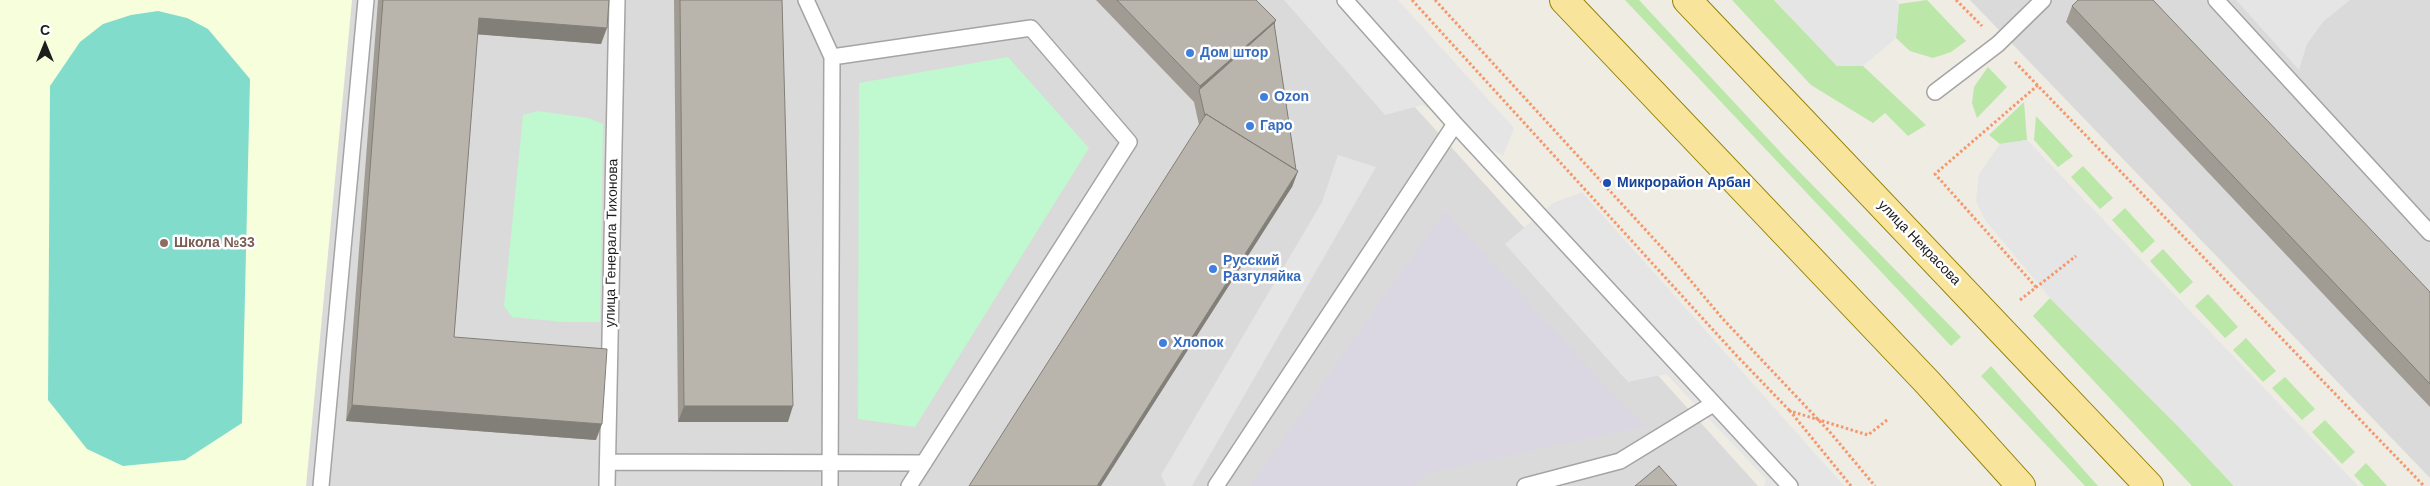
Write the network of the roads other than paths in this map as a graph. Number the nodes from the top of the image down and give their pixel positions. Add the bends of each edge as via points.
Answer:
1 (366, 0) edge
2 (617, 0) edge
3 (806, 0) edge
4 (1345, 0) edge
5 (1564, 0) edge
6 (1687, 0) edge
7 (2043, 0) edge
8 (2216, 0) edge
9 (832, 57) junction
10 (1935, 92) dead end
11 (1455, 124) junction
12 (2430, 234) edge
13 (1713, 404) junction
14 (608, 462) junction
15 (830, 462) junction
16 (924, 463) junction
17 (321, 486) edge
18 (607, 486) edge
19 (830, 486) edge
20 (909, 486) edge
21 (1216, 486) edge
22 (1525, 486) edge
23 (1790, 486) edge
24 (2022, 486) edge
25 (2149, 486) edge

1 - 17 lane
2 - 14 lane, улица Генерала Тихонова
3 - 9 lane
4 - 11 lane
5 - 24 main road
6 - 25 main road, улица Некрасова
7 - 10 lane via 1998,44
8 - 12 lane
9 - 15 lane
9 - 16 lane via 1031,28 1130,142
11 - 13 lane
11 - 21 lane
13 - 22 lane via 1620,461
13 - 23 lane
14 - 15 lane
14 - 18 lane, улица Генерала Тихонова
15 - 16 lane
15 - 19 lane
16 - 20 lane

